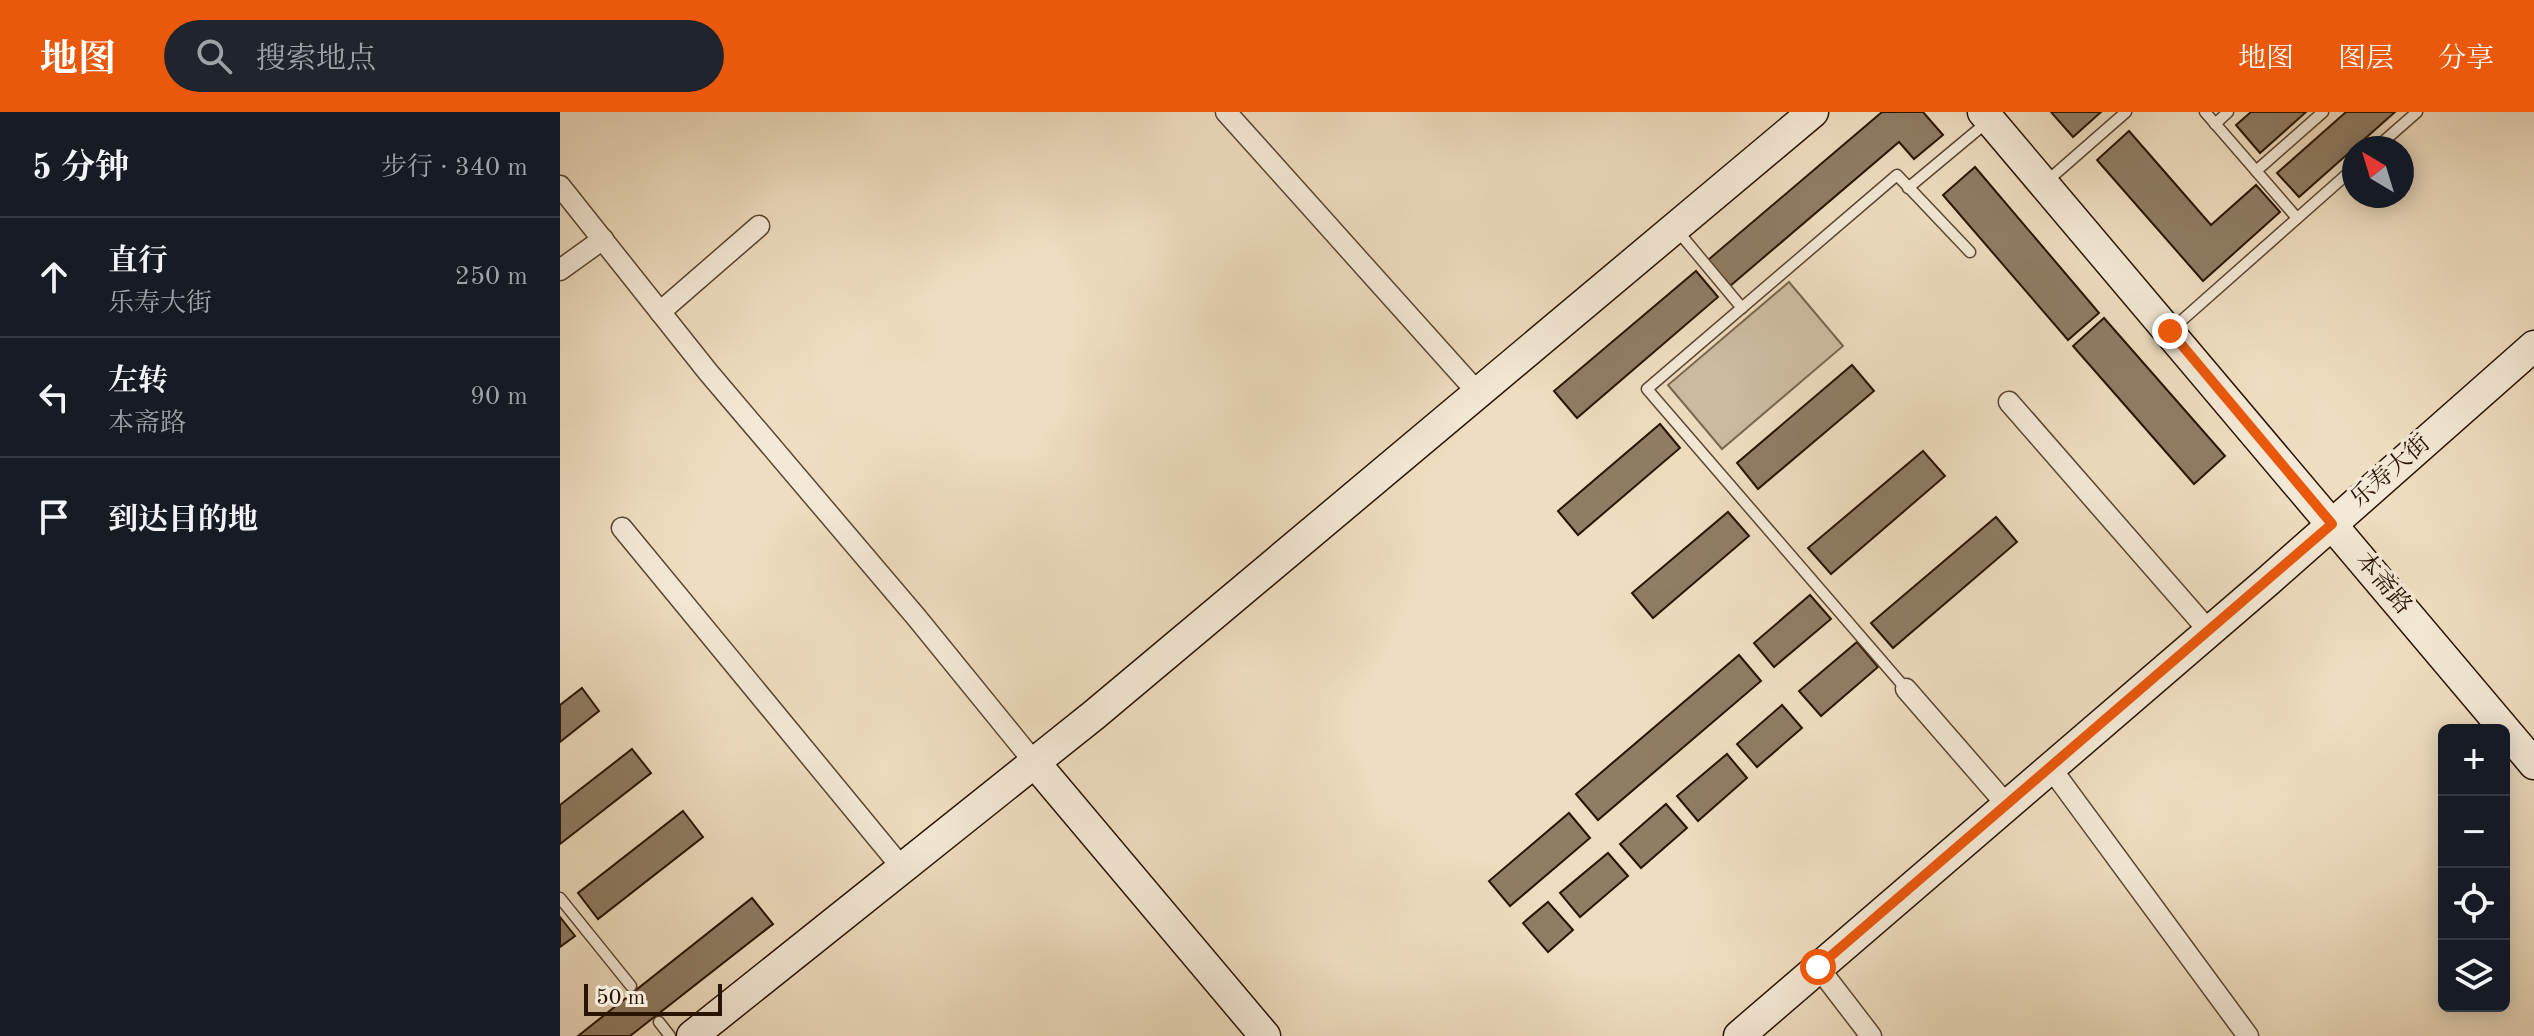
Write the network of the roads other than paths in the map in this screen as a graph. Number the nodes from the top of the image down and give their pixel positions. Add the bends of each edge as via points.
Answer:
1 (1226, 112) edge
2 (1813, 112) edge
3 (2126, 112) edge
4 (2205, 112) edge
5 (2228, 112) edge
6 (2323, 112) edge
7 (2417, 112) edge
8 (1986, 116) edge
9 (2215, 124) junction
10 (2390, 136) edge
11 (2256, 171) junction
12 (2342, 179) edge
13 (2044, 183) junction
14 (560, 186) edge
15 (1908, 188) junction
16 (2297, 218) junction
17 (759, 226) dead end
18 (1674, 228) junction
19 (603, 239) junction
20 (1970, 252) dead end
21 (560, 270) edge
22 (1742, 308) junction
23 (660, 312) junction
24 (2170, 331) junction
25 (2534, 346) edge
26 (1478, 393) junction
27 (2009, 402) dead end
28 (2332, 524) junction
29 (622, 528) dead end
30 (2209, 631) junction
31 (1906, 689) joint
32 (1035, 763) junction
33 (2534, 764) edge
34 (2050, 767) junction
35 (2006, 804) junction
36 (903, 869) junction
37 (560, 898) edge
38 (1818, 967) junction
39 (631, 986) dead end
40 (659, 1022) dead end
41 (670, 1036) edge
42 (692, 1036) edge
43 (1265, 1036) edge
44 (1739, 1036) edge
45 (1871, 1036) edge
46 (2248, 1036) edge

1 - 26 street
2 - 18 street
3 - 13 lane
4 - 9 lane
5 - 9 lane
6 - 11 lane
7 - 10 lane
8 - 13 street, 本斋路
8 - 15 lane
9 - 11 lane
11 - 16 lane
12 - 16 lane
13 - 24 street, 本斋路
14 - 19 street
15 - 20 lane
15 - 22 lane via 1897,175
16 - 24 lane
17 - 23 street
18 - 22 lane
18 - 26 street
19 - 21 street
19 - 23 street
22 - 31 lane via 1647,389
23 - 32 street
24 - 28 street, 本斋路
25 - 28 street, 乐寿大街
26 - 32 street
27 - 30 street
28 - 30 street, 乐寿大街
28 - 33 street, 本斋路
29 - 36 street
30 - 34 street, 乐寿大街
31 - 35 street
32 - 36 street
32 - 43 street
34 - 35 street, 乐寿大街
34 - 46 street
35 - 38 street, 乐寿大街
36 - 42 street
37 - 39 lane
38 - 44 street, 乐寿大街
38 - 45 street
40 - 41 lane

